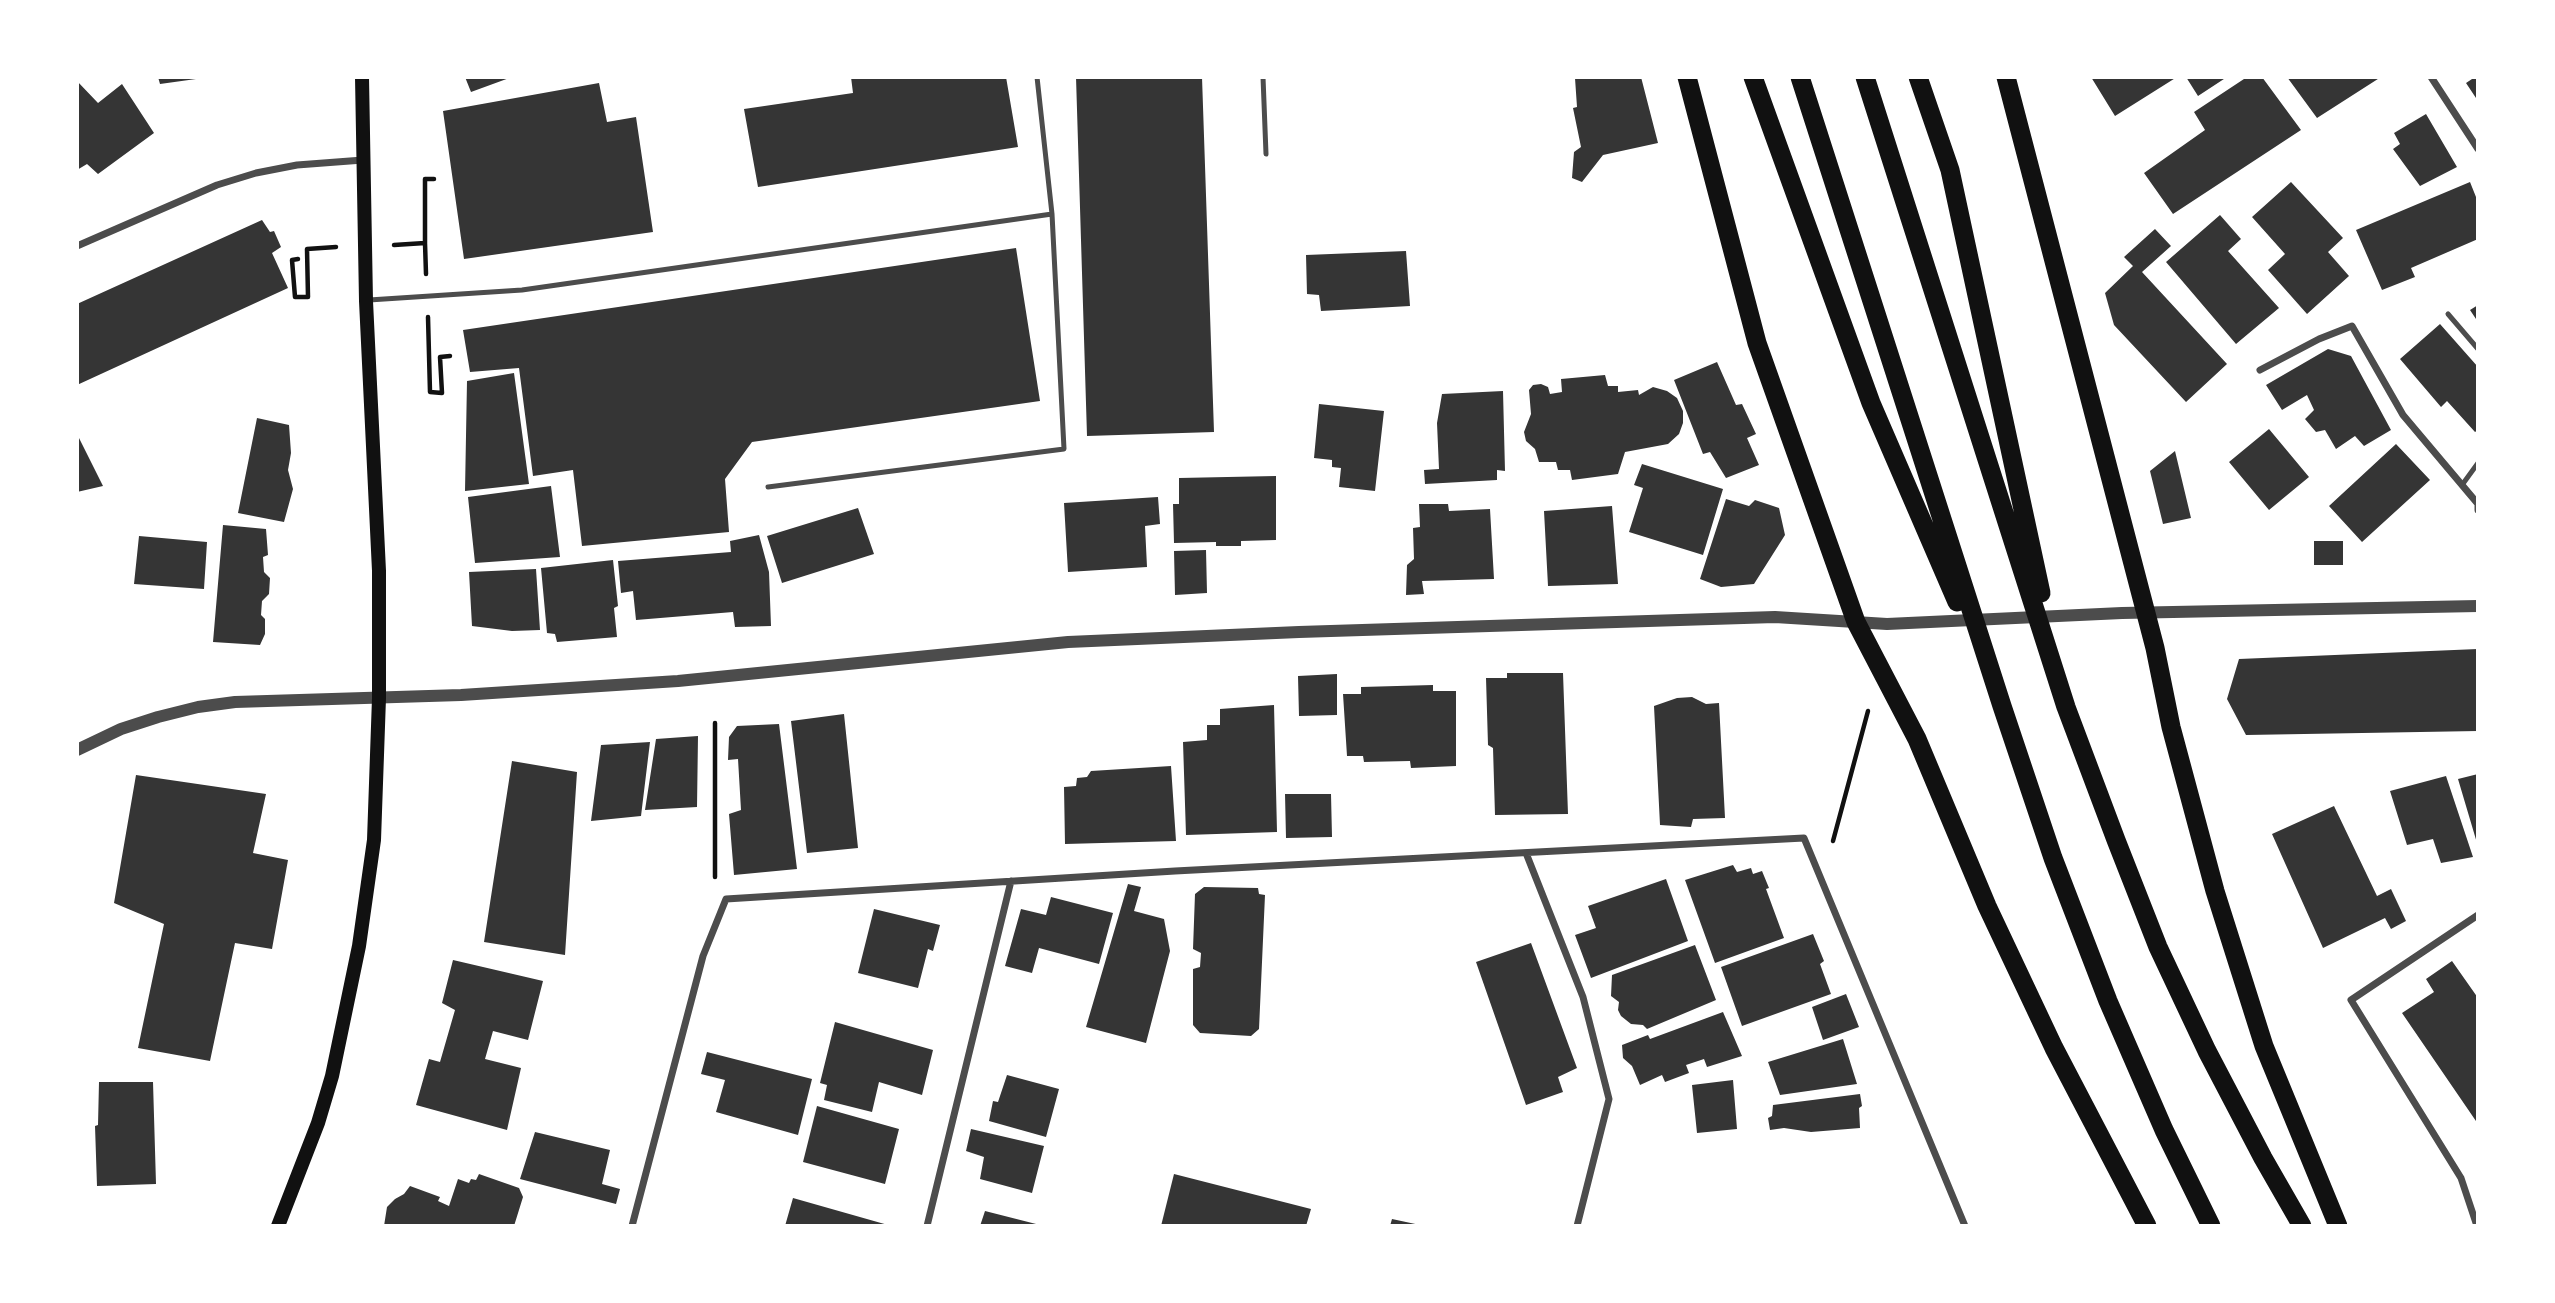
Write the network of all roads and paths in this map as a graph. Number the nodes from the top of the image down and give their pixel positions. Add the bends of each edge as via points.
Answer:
1 (362, 77) edge
2 (1037, 77) edge
3 (1263, 77) edge
4 (1687, 77) edge
5 (1753, 77) edge
6 (1800, 77) edge
7 (1865, 77) edge
8 (1918, 77) edge
9 (2006, 77) edge
10 (2431, 77) edge
11 (2478, 149) edge
12 (1266, 154) dead end
13 (363, 160) junction
14 (434, 179) dead end
15 (1052, 214) junction
16 (425, 243) dead end
17 (77, 246) edge
18 (307, 249) dead end
19 (298, 259) dead end
20 (366, 301) junction
21 (2448, 314) dead end
22 (2478, 349) edge
23 (429, 354) dead end
24 (450, 356) dead end
25 (2260, 370) dead end
26 (2478, 463) edge
27 (2462, 485) junction
28 (768, 487) dead end
29 (2478, 510) edge
30 (2478, 606) edge
31 (2146, 614) junction
32 (1856, 622) junction
33 (379, 698) junction
34 (1871, 700) dead end
35 (2001, 706) junction
36 (2066, 706) junction
37 (715, 723) dead end
38 (77, 750) edge
39 (1831, 848) dead end
40 (1526, 853) junction
41 (1011, 881) junction
42 (726, 899) junction
43 (2478, 915) edge
44 (278, 1226) edge
45 (632, 1226) edge
46 (927, 1226) edge
47 (1577, 1226) edge
48 (1965, 1226) edge
49 (2147, 1226) edge
50 (2211, 1226) edge
51 (2302, 1226) edge
52 (2338, 1226) edge
53 (2477, 1226) edge

1 - 13 main road
2 - 15 lane
3 - 12 lane
4 - 32 highway via 1758,343
5 - 35 highway via 1871,403
6 - 35 highway
7 - 36 highway
8 - 36 highway via 1950,170
9 - 31 highway
10 - 11 street
13 - 17 street via 256,173 217,185
13 - 20 main road
14 - 16 path via 425,179
15 - 20 lane via 522,290
15 - 28 lane via 1064,449
18 - 19 path via 308,297 295,297 292,260
20 - 33 main road via 379,571
21 - 22 lane
23 - 24 path via 430,392 442,393 440,357
25 - 27 street via 2353,326 2403,415
26 - 27 lane
27 - 29 street
30 - 31 street
31 - 32 street
31 - 52 highway via 2238,971
32 - 33 street via 1762,618 1068,642 678,681
32 - 49 highway via 1917,739 1987,906 2054,1048
33 - 38 street via 198,707 121,729
33 - 44 main road via 374,840 347,1011 317,1123
34 - 39 path
35 - 50 highway via 2108,1001
36 - 51 highway via 2164,959 2213,1063
37 - 42 path via 715,881
40 - 41 street
40 - 47 street via 1583,997 1609,1099
40 - 48 street via 1804,838
41 - 42 street
41 - 46 street
42 - 45 street via 703,956
43 - 53 street via 2351,1000 2461,1178

